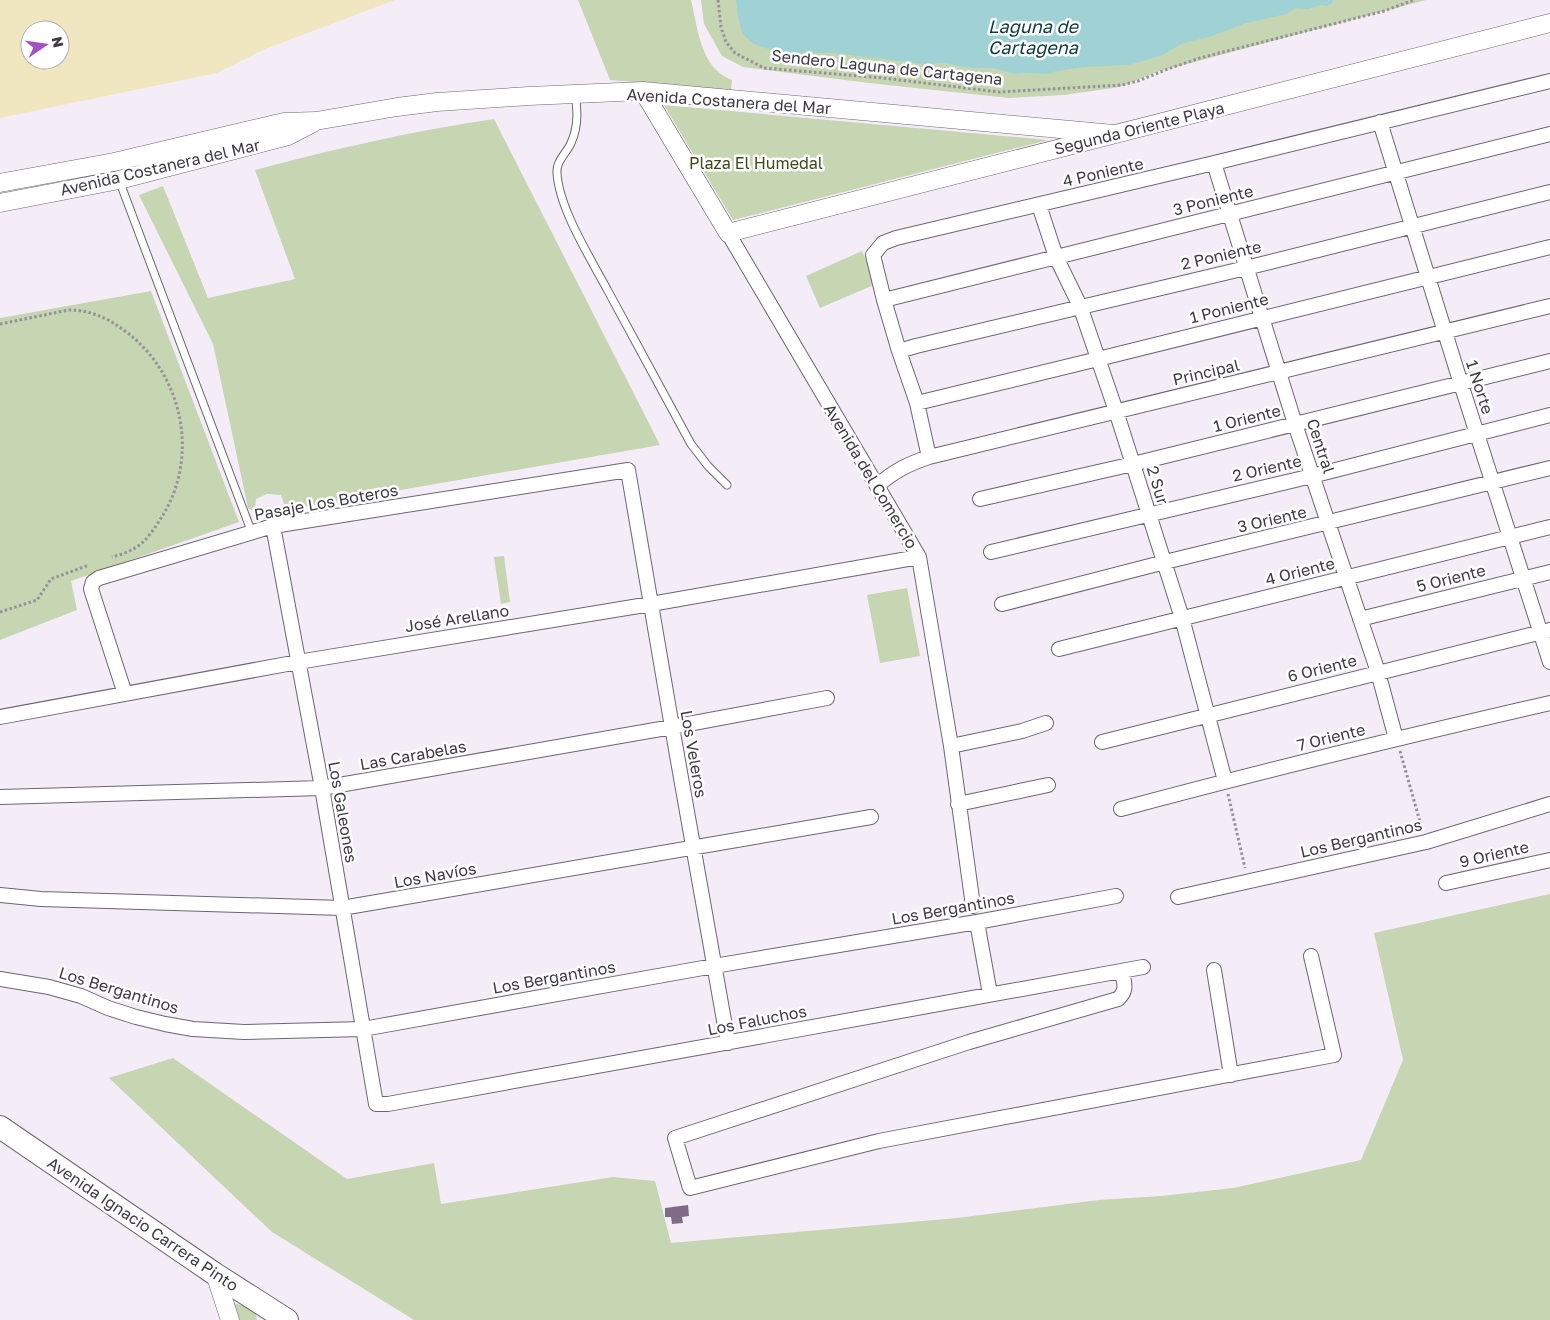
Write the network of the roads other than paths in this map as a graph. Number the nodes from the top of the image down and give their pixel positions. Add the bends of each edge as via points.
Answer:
1 (1550, 23) edge
2 (1550, 81) edge
3 (643, 91) junction
4 (575, 95) junction
5 (316, 122) junction
6 (1380, 122) junction
7 (1114, 134) junction
8 (1550, 134) edge
9 (1214, 164) junction
10 (1396, 173) junction
11 (119, 180) junction
12 (0, 183) edge
13 (1550, 192) edge
14 (0, 203) edge
15 (1039, 205) junction
16 (1229, 214) junction
17 (1412, 227) junction
18 (728, 233) junction
19 (1550, 247) edge
20 (1056, 258) junction
21 (1246, 268) junction
22 (1428, 277) junction
23 (884, 300) junction
24 (1080, 306) junction
25 (1550, 306) edge
26 (1262, 318) junction
27 (1444, 331) junction
28 (899, 351) junction
29 (1098, 359) junction
30 (1550, 361) edge
31 (1279, 372) junction
32 (1461, 384) junction
33 (917, 403) junction
34 (1116, 411) junction
35 (1550, 415) edge
36 (1295, 424) junction
37 (1476, 434) junction
38 (929, 457) junction
39 (1133, 464) junction
40 (1550, 468) edge
41 (628, 470) joint
42 (1312, 476) junction
43 (1493, 482) junction
44 (728, 485) dead end
45 (877, 486) junction
46 (980, 499) dead end
47 (1148, 514) junction
48 (1329, 523) junction
49 (273, 526) junction
50 (1550, 527) edge
51 (252, 533) junction
52 (1510, 537) junction
53 (991, 552) dead end
54 (919, 557) junction
55 (1165, 562) junction
56 (1550, 572) edge
57 (1346, 577) junction
58 (1523, 578) junction
59 (652, 604) junction
60 (1002, 604) dead end
61 (1182, 618) junction
62 (1360, 619) junction
63 (1545, 631) edge
64 (1059, 649) dead end
65 (298, 662) junction
66 (1550, 662) edge
67 (1378, 672) junction
68 (125, 694) junction
69 (827, 698) dead end
70 (1550, 703) edge
71 (1208, 715) junction
72 (0, 717) edge
73 (1046, 722) dead end
74 (672, 727) junction
75 (1396, 739) junction
76 (1102, 742) dead end
77 (950, 746) junction
78 (1225, 781) junction
79 (1048, 785) dead end
80 (322, 788) junction
81 (0, 797) edge
82 (958, 804) junction
83 (1550, 804) edge
84 (1121, 809) dead end
85 (871, 818) dead end
86 (693, 849) junction
87 (1550, 860) edge
88 (1446, 883) dead end
89 (0, 895) edge
90 (1116, 896) dead end
91 (1178, 897) dead end
92 (973, 906) dead end
93 (342, 908) junction
94 (977, 922) junction
95 (1311, 956) dead end
96 (714, 966) junction
97 (1143, 967) dead end
98 (1214, 970) dead end
99 (1122, 971) junction
100 (0, 979) edge
101 (990, 994) junction
102 (363, 1029) junction
103 (728, 1043) junction
104 (1230, 1075) junction
105 (376, 1104) joint
106 (0, 1127) edge
107 (215, 1274) junction
108 (230, 1320) edge
109 (287, 1320) edge

1 - 7 street, Segunda Oriente Playa
2 - 6 street, 4 Poniente
3 - 4 street, Avenida Costanera del Mar
3 - 7 street, Avenida Costanera del Mar
3 - 18 street, Avenida del Comercio
4 - 5 street, Avenida Costanera del Mar via 438,102
4 - 44 lane via 574,134 556,171 565,206 691,444
5 - 11 street, Avenida Costanera del Mar via 288,136
5 - 12 street, Avenida Costanera del Mar via 284,122 114,162
6 - 9 street, 4 Poniente
6 - 10 street, 1 Norte
7 - 18 street, Segunda Oriente Playa
8 - 10 street, 3 Poniente
9 - 15 street, 4 Poniente
9 - 16 street, Central
10 - 16 street, 3 Poniente
10 - 17 street, 1 Norte
11 - 14 street, Avenida Costanera del Mar
11 - 51 lane
13 - 17 street, 2 Poniente
15 - 20 street, 2 Sur
15 - 23 street, 4 Poniente via 883,243 873,254
16 - 20 street, 3 Poniente
16 - 21 street, Central
17 - 21 street, 2 Poniente
17 - 22 street, 1 Norte
18 - 45 street, Avenida del Comercio
19 - 22 street, 1 Poniente
20 - 23 street, 3 Poniente
20 - 24 street, 2 Sur
21 - 24 street, 2 Poniente
21 - 26 street, Central
22 - 26 street, 1 Poniente
22 - 27 street, 1 Norte
23 - 28 street, 4 Poniente
24 - 28 street, 2 Poniente
24 - 29 street, 2 Sur
25 - 27 street, Principal
26 - 29 street, 1 Poniente
26 - 31 street, Central
27 - 31 street, Principal
27 - 32 street, 1 Norte
28 - 33 street, 4 Poniente
29 - 33 street, 1 Poniente
29 - 34 street, 2 Sur
30 - 32 street, 1 Oriente
31 - 34 street, Principal
31 - 36 street, Central
32 - 36 street, 1 Oriente
32 - 37 street, 1 Norte
33 - 38 street, 4 Poniente
34 - 38 street, Principal
34 - 39 street, 2 Sur
35 - 37 street, 2 Oriente
36 - 39 street, 1 Oriente
36 - 42 street, Central
37 - 42 street, 2 Oriente
37 - 43 street, 1 Norte
38 - 45 street, Principal via 906,465
39 - 46 street, 1 Oriente
39 - 47 street, 2 Sur
40 - 43 street, 3 Oriente
41 - 49 street, Pasaje Los Boteros
41 - 59 street, Los Veleros
42 - 47 street, 2 Oriente
42 - 48 street, Central
43 - 48 street, 3 Oriente
43 - 52 street, 1 Norte
45 - 54 street, Avenida del Comercio
47 - 53 street, 2 Oriente
47 - 55 street, 2 Sur
48 - 55 street, 3 Oriente
48 - 57 street, Central
49 - 51 street, Pasaje Los Boteros
49 - 65 street, Los Galeones
50 - 52 street, 4 Oriente
51 - 68 street, Pasaje Los Boteros via 93,582 91,590
52 - 57 street, 4 Oriente
52 - 58 street, 1 Norte
54 - 59 street, José Arellano
54 - 77 street, Avenida del Comercio
55 - 60 street, 3 Oriente
55 - 61 street, 2 Sur
56 - 58 street, 5 Oriente
57 - 61 street, 4 Oriente
57 - 62 street, Central
58 - 62 street, 5 Oriente
58 - 63 street, 1 Norte
59 - 65 street, José Arellano
59 - 74 street, Los Veleros
61 - 64 street, 4 Oriente
61 - 71 street, 2 Sur
62 - 67 street, Central
63 - 66 street, 1 Norte
63 - 67 street, 6 Oriente
65 - 68 street, José Arellano
65 - 80 street, Los Galeones
67 - 71 street, 6 Oriente
67 - 75 street, Central
68 - 72 street, José Arellano
69 - 74 street, Las Carabelas
70 - 75 street, 7 Oriente
71 - 76 street, 6 Oriente
71 - 78 street, 2 Sur
73 - 77 street via 1022,731
74 - 80 street, Las Carabelas
74 - 86 street, Los Veleros
75 - 78 street, 7 Oriente
77 - 82 street, Avenida del Comercio
78 - 84 street, 7 Oriente
79 - 82 street
80 - 81 street, Las Carabelas
80 - 93 street, Los Galeones
82 - 92 street, Avenida del Comercio
83 - 91 street, Los Bergantinos via 1426,842
85 - 86 street, Los Navíos
86 - 93 street, Los Navíos
86 - 96 street, Los Veleros
87 - 88 street, 9 Oriente
89 - 93 street, Los Navíos via 51,900
90 - 94 street, Los Bergantinos
93 - 102 street, Los Galeones
94 - 96 street, Los Bergantinos
94 - 101 street
95 - 104 street via 1334,1055
96 - 102 street, Los Bergantinos
96 - 103 street, Los Veleros
97 - 99 street, Los Faluchos
98 - 104 street
99 - 101 street, Los Faluchos
99 - 104 street via 1125,988 1118,999 969,1042 675,1138 690,1188 880,1141
100 - 102 street, Los Bergantinos via 49,987 136,1017 193,1029 244,1032
101 - 103 street, Los Faluchos
102 - 105 street, Los Galeones
103 - 105 street, Los Faluchos
106 - 107 main road, Avenida Ignacio Carrera Pinto
107 - 108 street
107 - 109 main road, Avenida Ignacio Carrera Pinto

